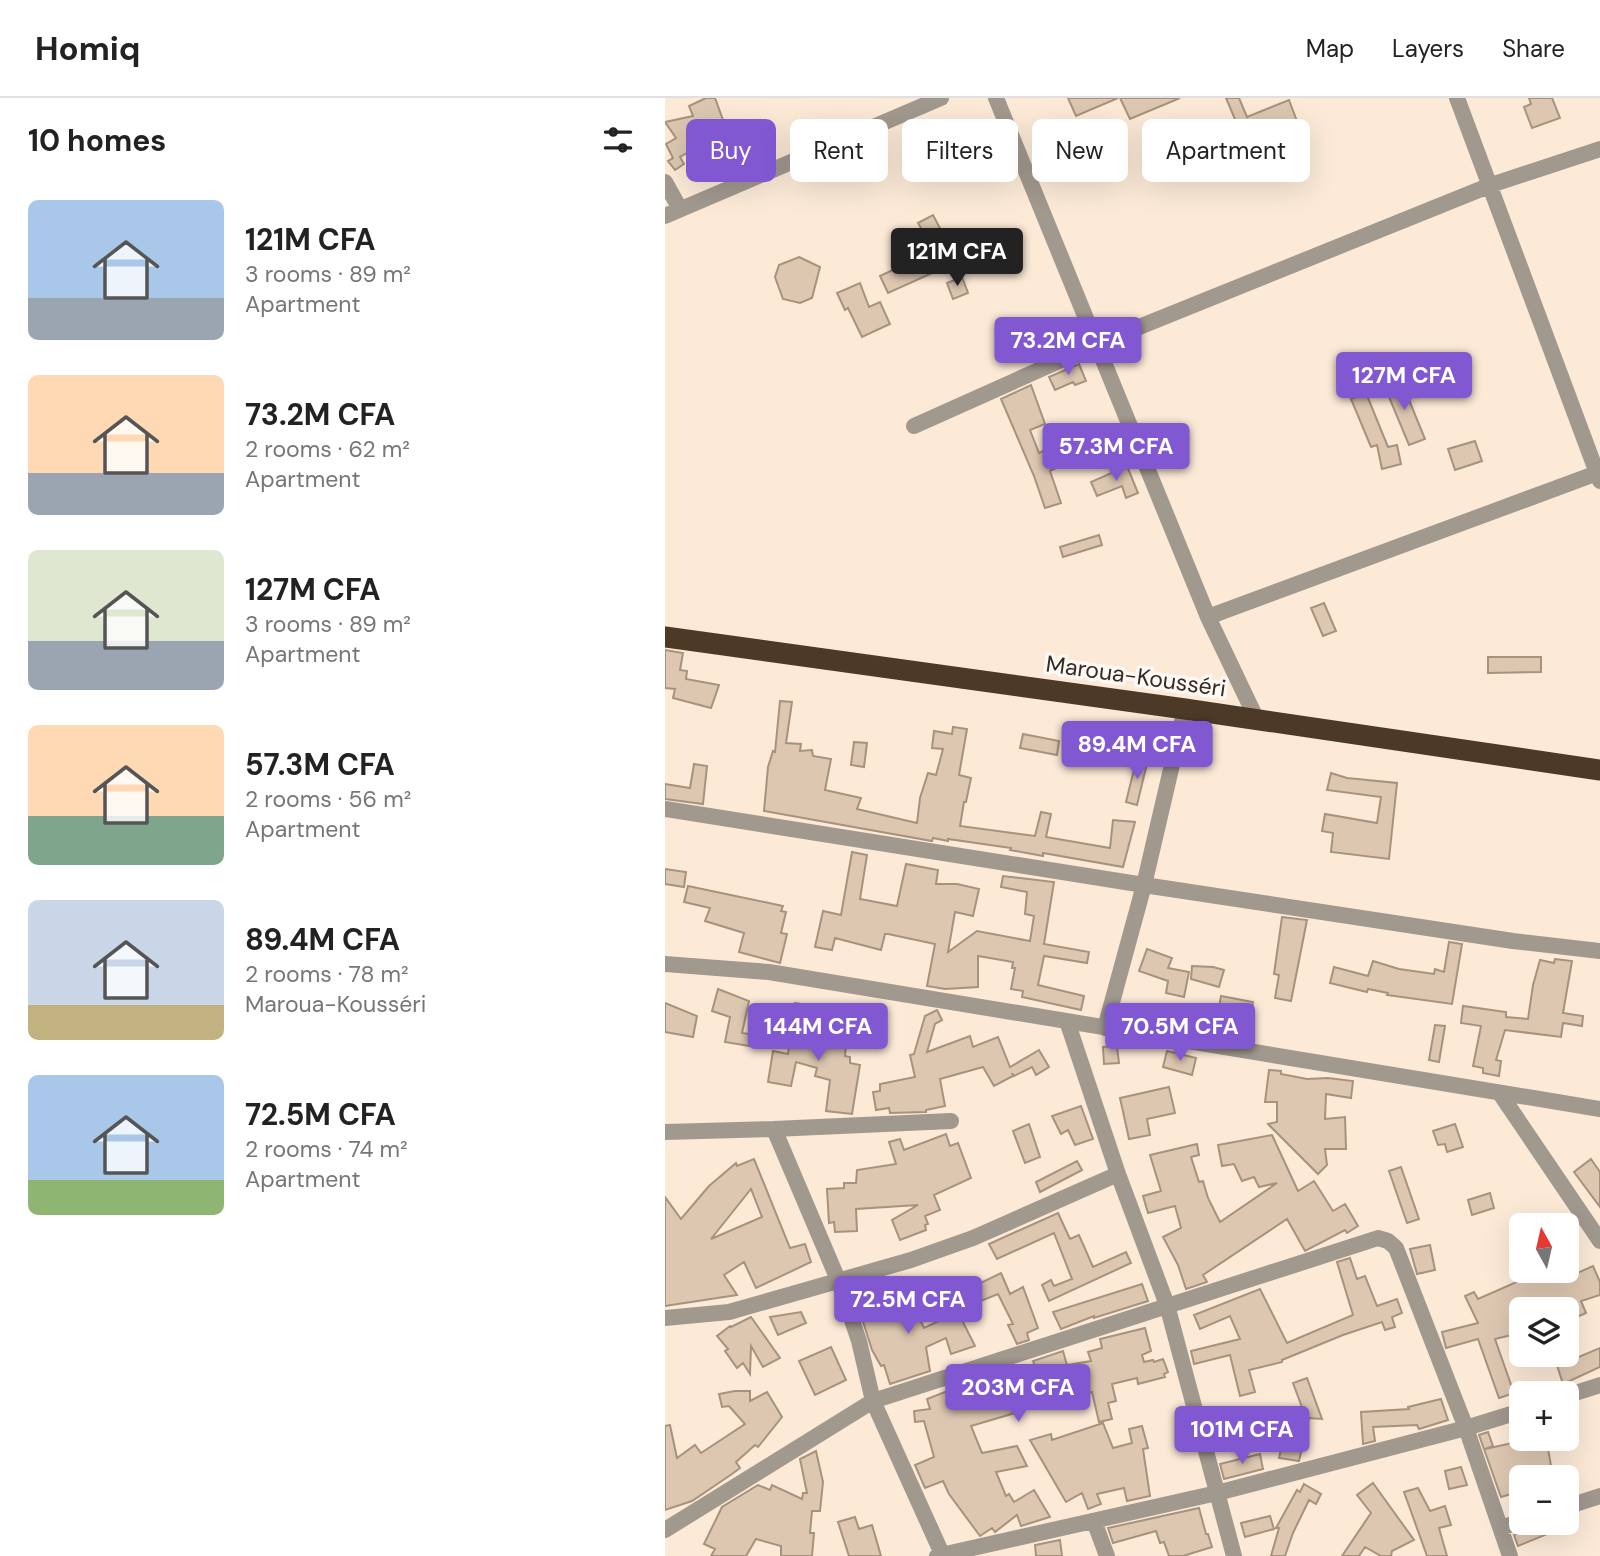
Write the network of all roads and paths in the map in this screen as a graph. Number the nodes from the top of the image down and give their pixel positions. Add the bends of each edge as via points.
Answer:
1 (941, 98) edge
2 (996, 98) edge
3 (1457, 98) edge
4 (1600, 149) edge
5 (665, 182) edge
6 (1491, 186) junction
7 (672, 212) edge
8 (1097, 345) junction
9 (914, 426) dead end
10 (1599, 475) edge
11 (1208, 617) junction
12 (665, 637) edge
13 (1185, 709) junction
14 (1257, 720) junction
15 (1600, 770) edge
16 (665, 809) edge
17 (1144, 885) junction
18 (1600, 951) edge
19 (665, 964) edge
20 (1067, 1021) junction
21 (1105, 1028) junction
22 (1501, 1094) junction
23 (1600, 1109) edge
24 (951, 1121) dead end
25 (774, 1129) junction
26 (665, 1132) edge
27 (1118, 1174) junction
28 (1600, 1241) edge
29 (839, 1282) junction
30 (1167, 1306) junction
31 (665, 1318) edge
32 (1600, 1385) edge
33 (1579, 1392) edge
34 (873, 1401) junction
35 (1509, 1415) edge
36 (1466, 1428) junction
37 (1217, 1493) junction
38 (1600, 1496) edge
39 (1579, 1503) edge
40 (1094, 1521) junction
41 (1509, 1525) edge
42 (1501, 1528) junction
43 (665, 1530) edge
44 (941, 1555) edge
45 (1107, 1556) edge
46 (1234, 1556) edge
47 (1510, 1556) edge

1 - 7 street
2 - 8 street
3 - 6 street
4 - 6 street
5 - 7 street
6 - 8 street
6 - 10 street
8 - 9 street
8 - 11 street
10 - 11 street
11 - 14 street
12 - 13 highway, Maroua-Kousséri
13 - 14 highway, Maroua-Kousséri
13 - 17 street
14 - 15 highway, Maroua-Kousséri
16 - 17 street
17 - 18 street
17 - 21 street
19 - 20 street via 769,972
20 - 21 street
20 - 27 street
21 - 22 street
22 - 23 street
22 - 28 street
24 - 25 street
25 - 26 street
25 - 29 street
27 - 29 street via 973,1238
27 - 30 street
29 - 31 street via 729,1312
29 - 34 street
30 - 34 street
30 - 36 street via 1378,1238 1388,1241 1396,1248
30 - 37 street
32 - 33 street
34 - 43 street
34 - 44 street
35 - 36 street
36 - 37 street
36 - 42 street
37 - 40 street
37 - 46 street
38 - 39 street
40 - 44 street
40 - 45 street
41 - 42 street
42 - 47 street

